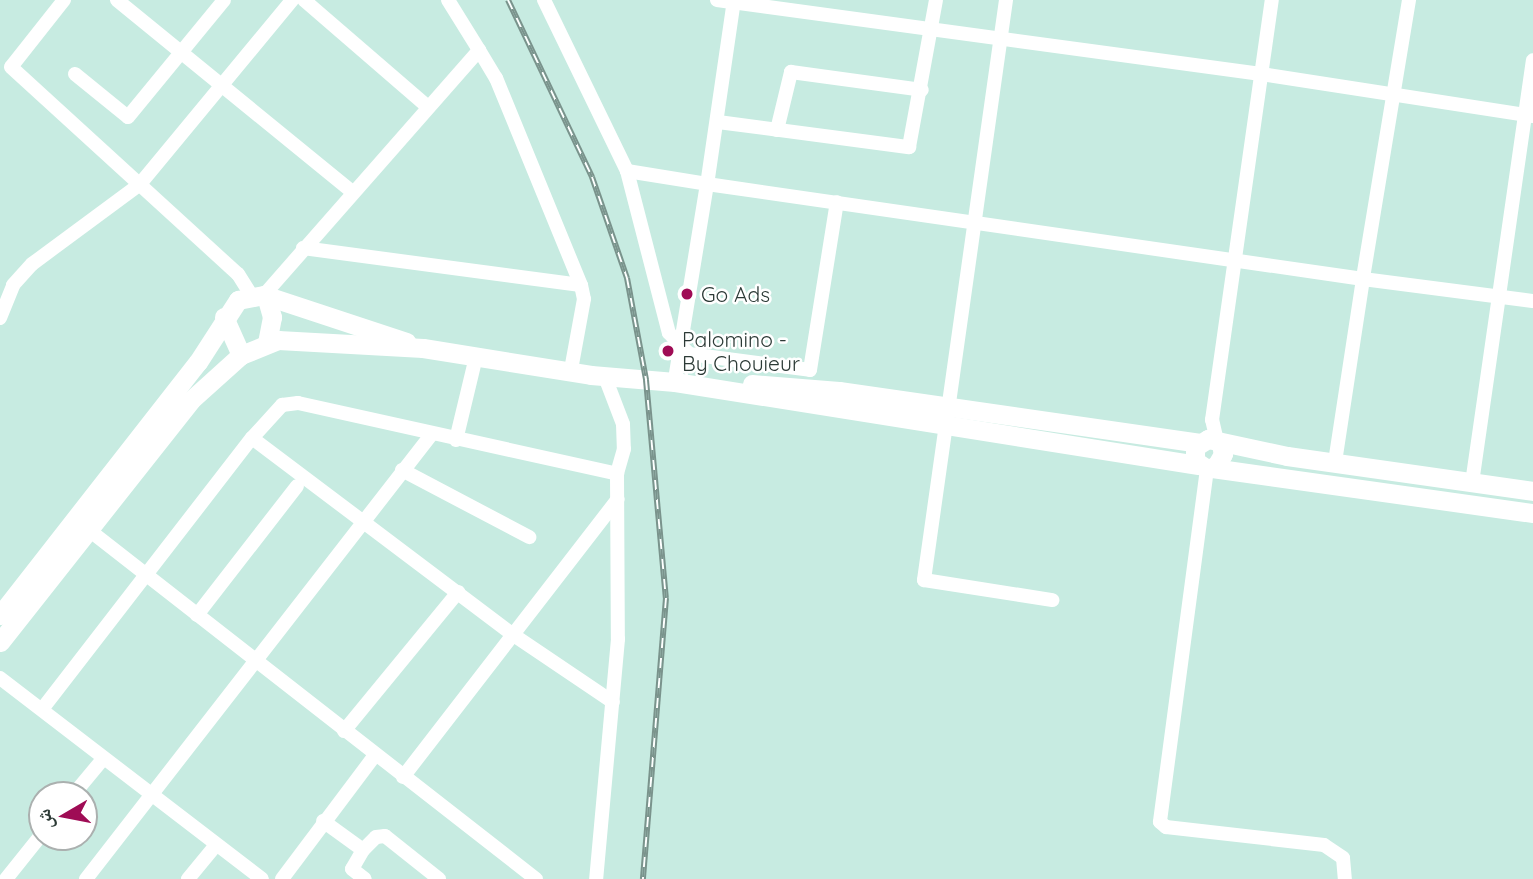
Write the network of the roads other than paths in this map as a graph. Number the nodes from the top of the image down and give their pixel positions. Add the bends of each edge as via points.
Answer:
1 (64, 0) edge
2 (117, 0) edge
3 (224, 0) edge
4 (292, 0) edge
5 (304, 0) edge
6 (449, 0) edge
7 (544, 0) edge
8 (717, 0) edge
9 (936, 0) edge
10 (1006, 0) edge
11 (1272, 0) edge
12 (1409, 0) edge
13 (734, 1) edge
14 (932, 31) junction
15 (1000, 40) junction
16 (479, 50) junction
17 (181, 52) junction
18 (1533, 60) edge
19 (75, 74) dead end
20 (1261, 74) junction
21 (225, 86) junction
22 (922, 90) junction
23 (1393, 95) junction
24 (427, 106) junction
25 (1529, 116) edge
26 (718, 122) junction
27 (778, 130) junction
28 (627, 171) junction
29 (140, 184) junction
30 (707, 184) junction
31 (351, 191) junction
32 (837, 202) junction
33 (972, 221) junction
34 (303, 248) junction
35 (1236, 259) junction
36 (1363, 279) junction
37 (581, 285) junction
38 (261, 295) junction
39 (1499, 296) junction
40 (1533, 301) edge
41 (224, 317) junction
42 (0, 318) edge
43 (267, 342) junction
44 (424, 348) junction
45 (680, 349) junction
46 (241, 355) junction
47 (476, 357) junction
48 (570, 370) junction
49 (676, 373) junction
50 (604, 377) junction
51 (808, 388) junction
52 (949, 417) junction
53 (431, 435) junction
54 (252, 438) junction
55 (456, 440) junction
56 (1209, 443) junction
57 (1335, 463) junction
58 (1206, 467) junction
59 (402, 470) junction
60 (617, 474) junction
61 (1472, 483) junction
62 (297, 486) dead end
63 (1533, 491) edge
64 (618, 499) junction
65 (1533, 513) edge
66 (365, 521) junction
67 (89, 530) junction
68 (529, 537) dead end
69 (145, 575) junction
70 (458, 592) junction
71 (1052, 600) dead end
72 (0, 615) edge
73 (197, 615) junction
74 (514, 636) junction
75 (0, 642) edge
76 (256, 660) junction
77 (0, 678) edge
78 (613, 702) junction
79 (43, 708) junction
80 (344, 731) junction
81 (374, 755) junction
82 (103, 759) junction
83 (403, 777) junction
84 (85, 781) edge
85 (150, 795) junction
86 (323, 821) junction
87 (216, 845) junction
88 (363, 850) junction
89 (28, 851) edge
90 (6, 879) edge
91 (86, 879) edge
92 (188, 879) edge
93 (262, 879) edge
94 (282, 879) edge
95 (365, 879) edge
96 (439, 879) edge
97 (536, 879) edge
98 (596, 879) edge
99 (1345, 879) edge

1 - 29 street via 11,67
2 - 17 street
3 - 17 street
4 - 21 street
5 - 24 street
6 - 16 street
7 - 28 street
8 - 13 street
9 - 14 street
10 - 15 street
11 - 20 street
12 - 23 street
13 - 14 street
13 - 26 street
14 - 15 street
14 - 22 street
15 - 20 street
15 - 33 street
16 - 24 street
16 - 37 street via 496,78
17 - 19 street via 128,117
17 - 21 street
18 - 25 street
20 - 23 street
20 - 35 street
21 - 29 street
21 - 31 street
22 - 27 street via 913,142 907,148
22 - 27 street via 791,72 786,77
23 - 25 street
23 - 36 street
24 - 31 street
25 - 39 street
26 - 27 street
26 - 30 street
28 - 30 street
28 - 45 street via 669,333
29 - 38 street
29 - 42 street via 32,264 13,285
30 - 32 street
30 - 45 street
31 - 34 street
32 - 33 street
32 - 51 street
33 - 35 street
33 - 52 street
34 - 37 street
34 - 38 street
35 - 36 street
35 - 56 street
36 - 39 street
36 - 57 street
37 - 48 street via 584,299
38 - 41 main road via 238,300
38 - 43 main road via 272,317
38 - 44 main road
39 - 40 street
39 - 61 street
41 - 46 main road
41 - 72 main road via 198,362
43 - 44 main road via 291,339
43 - 46 main road
44 - 47 main road
45 - 49 street
45 - 51 street
46 - 67 main road via 191,400
47 - 48 main road
47 - 55 street
48 - 49 main road via 604,365
48 - 50 main road
49 - 51 main road
50 - 51 main road
50 - 60 street via 623,424 624,449
51 - 52 main road
52 - 56 main road
52 - 58 main road
52 - 71 street via 924,580
53 - 54 street via 298,403 275,409
53 - 55 street
53 - 59 street
54 - 66 street
54 - 69 street
55 - 60 street
56 - 57 main road
56 - 58 main road via 1194,451
56 - 58 main road via 1222,459
57 - 61 main road
58 - 65 main road
58 - 99 street via 1160,822 1166,827 1324,845 1343,858
59 - 66 street
59 - 68 street
60 - 64 street
61 - 63 main road
62 - 73 street
64 - 74 street
64 - 78 street via 620,589
66 - 70 street
66 - 76 street
67 - 69 street
67 - 75 main road
69 - 73 street
69 - 79 street
70 - 74 street
70 - 80 street
73 - 76 street
74 - 78 street
74 - 83 street
76 - 80 street
76 - 85 street
77 - 79 street
78 - 98 street
79 - 82 street
80 - 81 street
81 - 83 street
81 - 86 street
82 - 84 street
82 - 85 street
83 - 97 street
85 - 87 street
85 - 91 street
86 - 88 street
86 - 94 street
87 - 92 street
87 - 93 street
88 - 95 street via 352,869
88 - 96 street via 384,836
89 - 90 street

